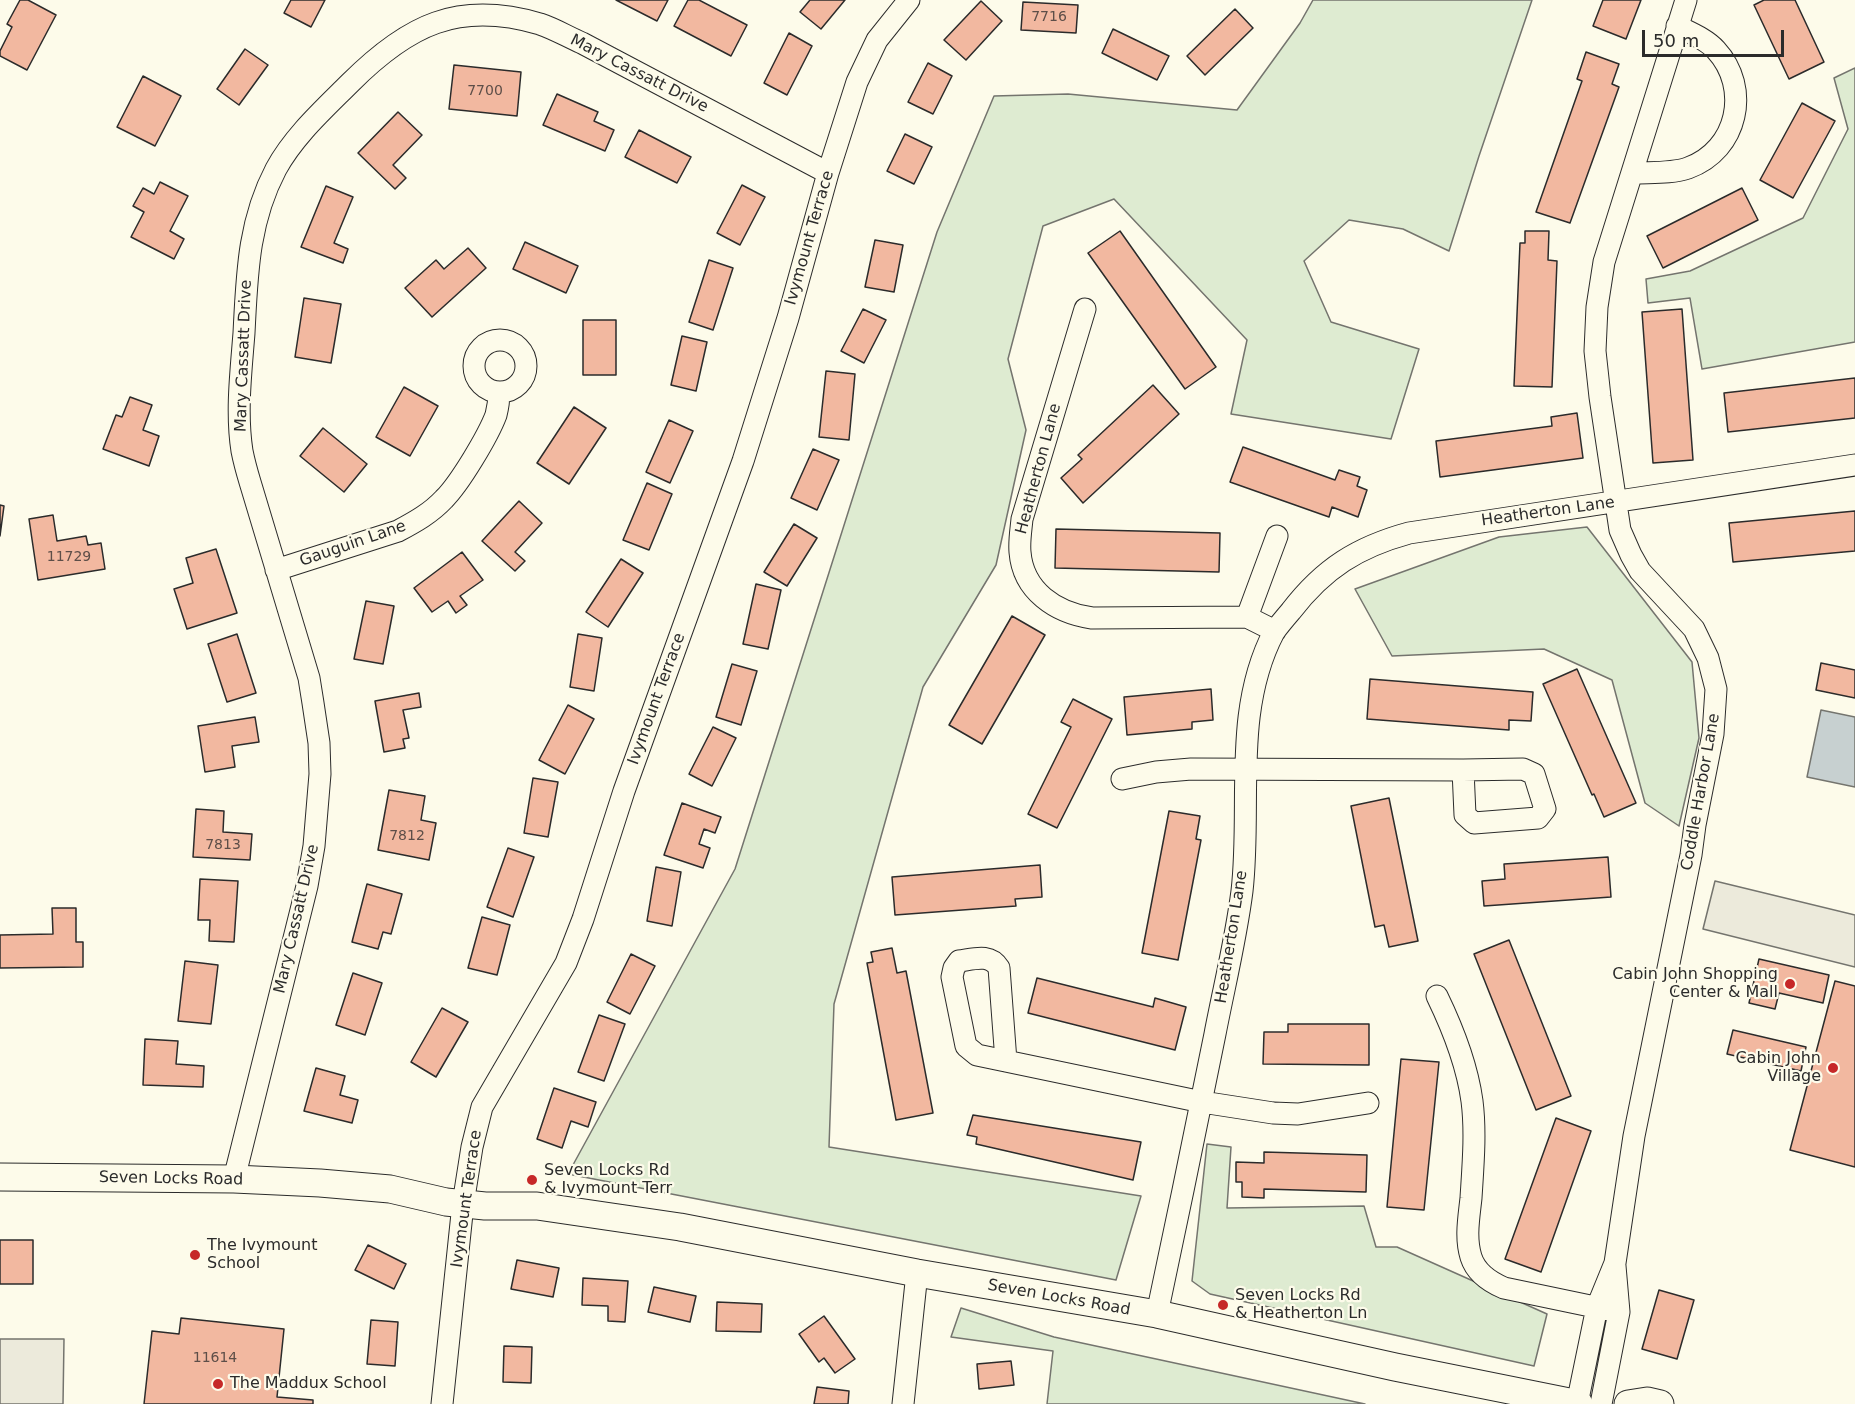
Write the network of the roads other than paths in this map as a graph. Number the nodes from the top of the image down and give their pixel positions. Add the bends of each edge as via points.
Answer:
1 (909, 0) edge
2 (1686, 0) edge
3 (466, 7) edge
4 (1677, 26) junction
5 (1633, 172) junction
6 (828, 173) junction
7 (1084, 309) dead end
8 (500, 392) dead end
9 (1855, 465) edge
10 (1615, 502) junction
11 (1277, 536) dead end
12 (276, 570) junction
13 (1246, 617) junction
14 (1275, 631) junction
15 (1245, 770) junction
16 (1463, 770) dead end
17 (1122, 779) dead end
18 (1437, 996) dead end
19 (1006, 1061) junction
20 (1202, 1101) junction
21 (1368, 1103) dead end
22 (0, 1178) edge
23 (234, 1179) junction
24 (464, 1196) junction
25 (1615, 1263) junction
26 (916, 1273) junction
27 (1597, 1307) junction
28 (1620, 1312) junction
29 (1157, 1314) junction
30 (442, 1404) edge
31 (903, 1404) edge
32 (1578, 1404) edge
33 (1601, 1404) edge
34 (1628, 1404) edge
35 (1660, 1404) edge

1 - 6 street, Ivymount Terrace via 877,40 857,82
2 - 4 street, Coddle Harbor Lane
3 - 6 street, Mary Cassatt Drive via 541,25 582,43
3 - 12 street, Mary Cassatt Drive via 418,29 362,71 288,149 257,214 248,272 240,434
4 - 5 street, Coddle Harbor Lane
4 - 5 street via 1703,39 1725,62 1736,87 1735,119 1716,150 1690,167
5 - 10 street, Coddle Harbor Lane via 1604,262 1597,307 1596,363
6 - 24 street, Ivymount Terrace via 743,461 624,791 583,919 566,963 482,1107
7 - 13 street, Heatherton Lane via 1022,519 1019,551 1032,587 1064,611 1092,618
8 - 12 street, Gauguin Lane via 495,417 456,484 417,522
9 - 10 street, Heatherton Lane
10 - 14 street, Heatherton Lane via 1409,532 1380,541 1340,561 1306,591
10 - 25 street, Coddle Harbor Lane via 1630,555 1694,629 1716,688 1713,734 1634,1136
11 - 13 street
12 - 23 street, Mary Cassatt Drive via 309,678 319,743 319,804 307,886
13 - 14 street, Heatherton Lane
14 - 15 street, Heatherton Lane via 1255,682
15 - 16 street
15 - 17 street via 1191,769
15 - 20 street, Heatherton Lane via 1242,892
18 - 27 street via 1460,1046 1472,1101 1473,1164 1467,1241 1472,1259 1491,1282 1504,1288
19 - 19 street via 977,1055 966,1046 952,977 958,961 987,957 995,960 999,968
19 - 20 street
20 - 21 street via 1298,1114
20 - 29 street, Heatherton Lane
22 - 23 main road, Seven Locks Road
23 - 24 main road, Seven Locks Road via 390,1189 449,1186
24 - 26 main road, Seven Locks Road via 488,1190 537,1206 680,1227
24 - 30 street, Ivymount Terrace
25 - 27 street, Coddle Harbor Lane
25 - 28 street, Coddle Harbor Lane
26 - 29 main road, Seven Locks Road
26 - 31 street
27 - 28 street
27 - 32 street, Coddle Harbor Lane
28 - 33 street, Coddle Harbor Lane
29 - 32 main road, Seven Locks Road
34 - 35 main road

